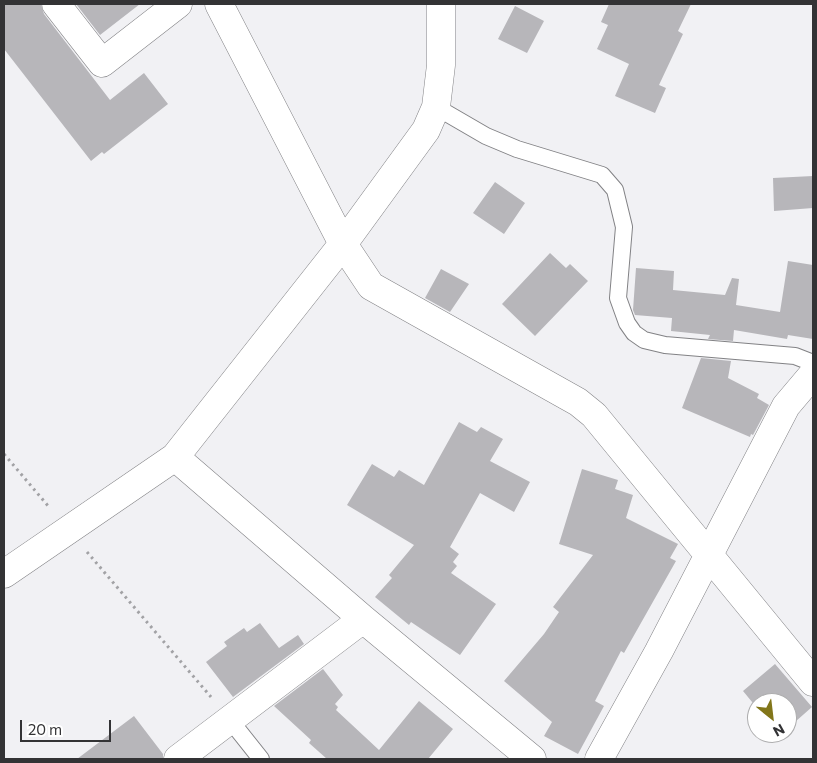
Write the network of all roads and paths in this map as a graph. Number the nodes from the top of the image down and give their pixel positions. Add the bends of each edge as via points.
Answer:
1 (56, 4) edge
2 (178, 4) edge
3 (219, 4) edge
4 (440, 4) edge
5 (436, 106) junction
6 (343, 244) junction
7 (813, 363) edge
8 (813, 374) edge
9 (4, 454) edge
10 (175, 457) junction
11 (68, 531) junction
12 (710, 555) junction
13 (4, 574) edge
14 (363, 619) junction
15 (813, 682) edge
16 (230, 720) junction
17 (178, 759) edge
18 (261, 759) edge
19 (532, 759) edge
20 (599, 759) edge

1 - 2 street via 102,63
3 - 6 street
4 - 5 street via 441,65
5 - 6 street via 426,130
5 - 7 lane via 486,136 517,149 602,175 616,190 624,227 618,298 627,323 644,340 665,345 795,356
6 - 10 street
6 - 12 street via 371,286 578,402 594,415
8 - 12 street via 786,406
9 - 11 path
10 - 11 street
10 - 14 street
11 - 13 street
11 - 16 path
12 - 15 street
12 - 20 street
14 - 16 street
14 - 19 street
16 - 17 street
16 - 18 lane

